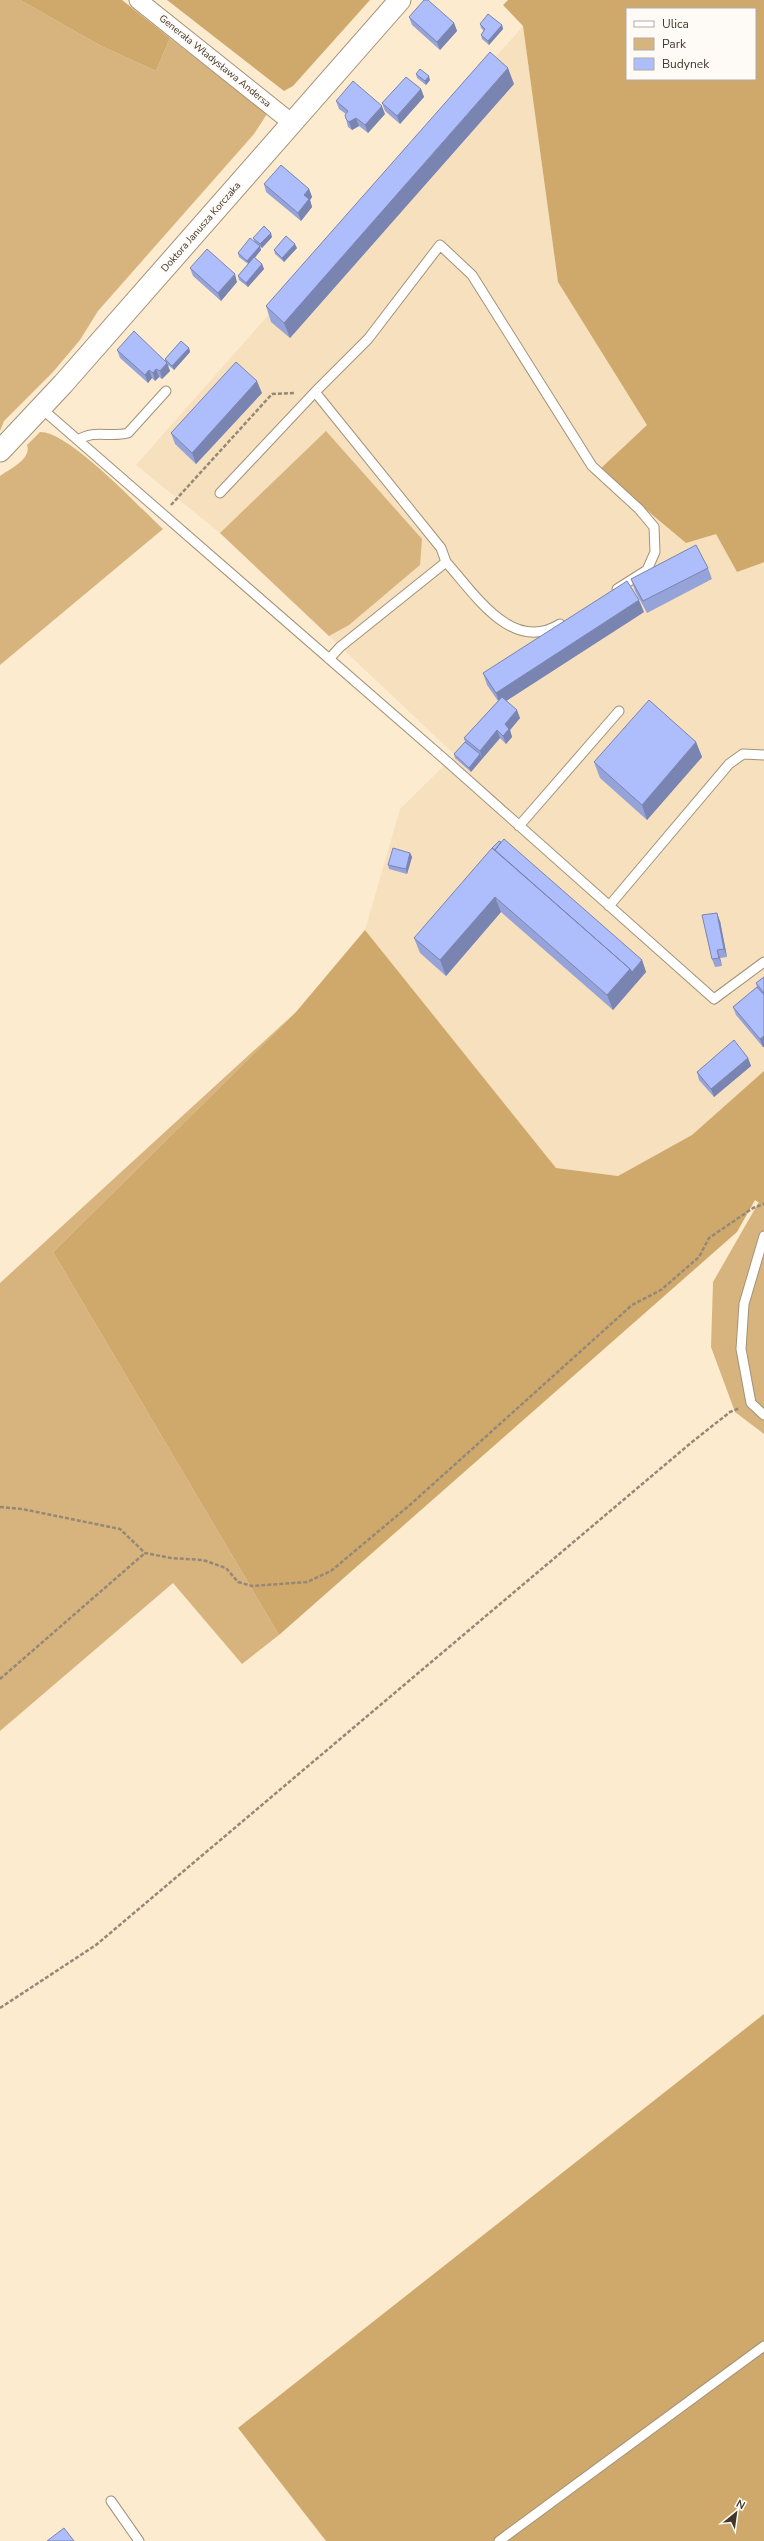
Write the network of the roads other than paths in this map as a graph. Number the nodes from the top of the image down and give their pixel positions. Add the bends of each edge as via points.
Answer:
1 (138, 0) edge
2 (400, 0) edge
3 (292, 123) junction
4 (166, 391) dead end
5 (315, 392) junction
6 (41, 408) junction
7 (78, 440) junction
8 (0, 452) edge
9 (220, 493) dead end
10 (446, 562) junction
11 (608, 594) edge
12 (570, 618) edge
13 (329, 659) junction
14 (619, 711) dead end
15 (764, 755) edge
16 (519, 826) junction
17 (609, 906) junction
18 (764, 962) edge
19 (764, 1236) edge
20 (764, 1415) edge
21 (764, 2346) edge
22 (111, 2501) dead end
23 (139, 2541) edge
24 (499, 2541) edge

1 - 3 street, Generała Władysława Andersa
2 - 3 street, Doktora Janusza Korczaka
3 - 6 street, Doktora Janusza Korczaka
4 - 7 lane via 128,433 88,434
5 - 9 lane
5 - 10 lane via 441,548
5 - 11 lane via 368,339 440,245 472,275 592,466 639,509 654,527 655,552 647,570
6 - 7 lane
6 - 8 street, Doktora Janusza Korczaka
7 - 13 lane
10 - 12 lane via 497,619 525,633 550,630
10 - 13 lane via 340,646
13 - 16 lane
14 - 16 lane
15 - 17 lane via 743,754 729,764
16 - 17 lane
17 - 18 lane via 714,999
19 - 20 lane via 744,1304 741,1349 751,1403
21 - 24 lane
22 - 23 lane

